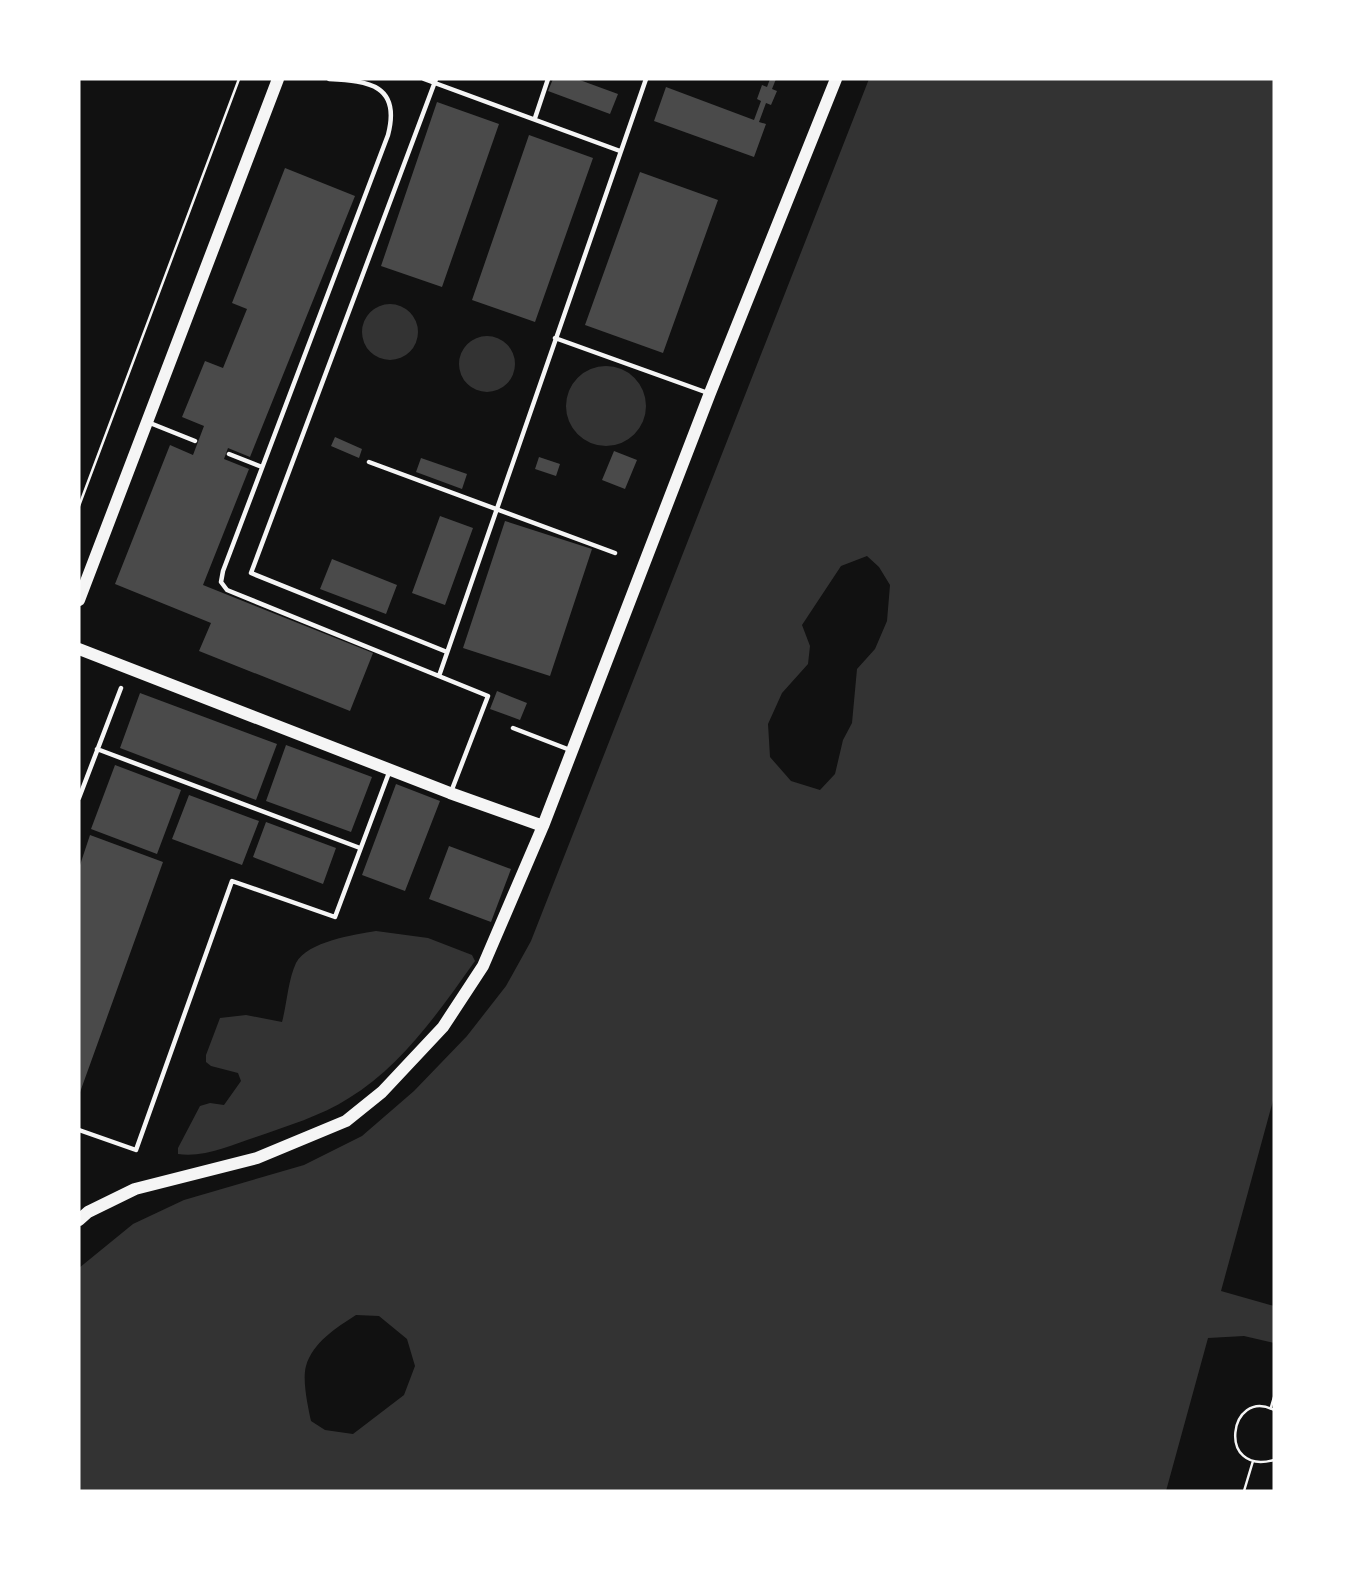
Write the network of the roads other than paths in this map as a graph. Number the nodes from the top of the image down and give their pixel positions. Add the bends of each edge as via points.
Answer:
1 (278, 79) edge
2 (329, 79) edge
3 (424, 79) edge
4 (548, 79) edge
5 (646, 79) edge
6 (836, 79) edge
7 (435, 81) edge
8 (535, 118) junction
9 (620, 151) junction
10 (555, 338) junction
11 (710, 393) junction
12 (146, 422) junction
13 (195, 441) dead end
14 (229, 454) dead end
15 (369, 462) dead end
16 (262, 467) junction
17 (496, 509) junction
18 (615, 553) dead end
19 (79, 600) edge
20 (79, 649) edge
21 (447, 652) junction
22 (439, 677) junction
23 (121, 688) dead end
24 (513, 728) dead end
25 (97, 749) junction
26 (572, 751) junction
27 (390, 769) junction
28 (450, 793) junction
29 (79, 798) edge
30 (543, 826) junction
31 (360, 848) junction
32 (79, 1129) edge
33 (79, 1220) edge

1 - 12 street
2 - 16 lane via 372,85 390,102 394,115
3 - 7 lane
4 - 8 lane
5 - 9 lane
6 - 11 street
7 - 8 lane
7 - 21 lane via 251,573
8 - 9 lane
9 - 10 lane
10 - 11 lane
10 - 17 lane
11 - 26 street
12 - 13 lane
12 - 19 street
14 - 16 lane
15 - 17 lane
16 - 22 lane via 223,571 221,582 227,590
17 - 18 lane
17 - 21 lane
20 - 27 street
21 - 22 lane
22 - 28 lane via 488,696
23 - 25 lane
24 - 26 lane
25 - 29 lane
25 - 31 lane
26 - 30 street
27 - 28 street
27 - 31 lane
28 - 30 street
30 - 33 street via 483,965 443,1027 382,1092 346,1121 257,1158 135,1189
31 - 32 lane via 335,917 232,881 136,1150

